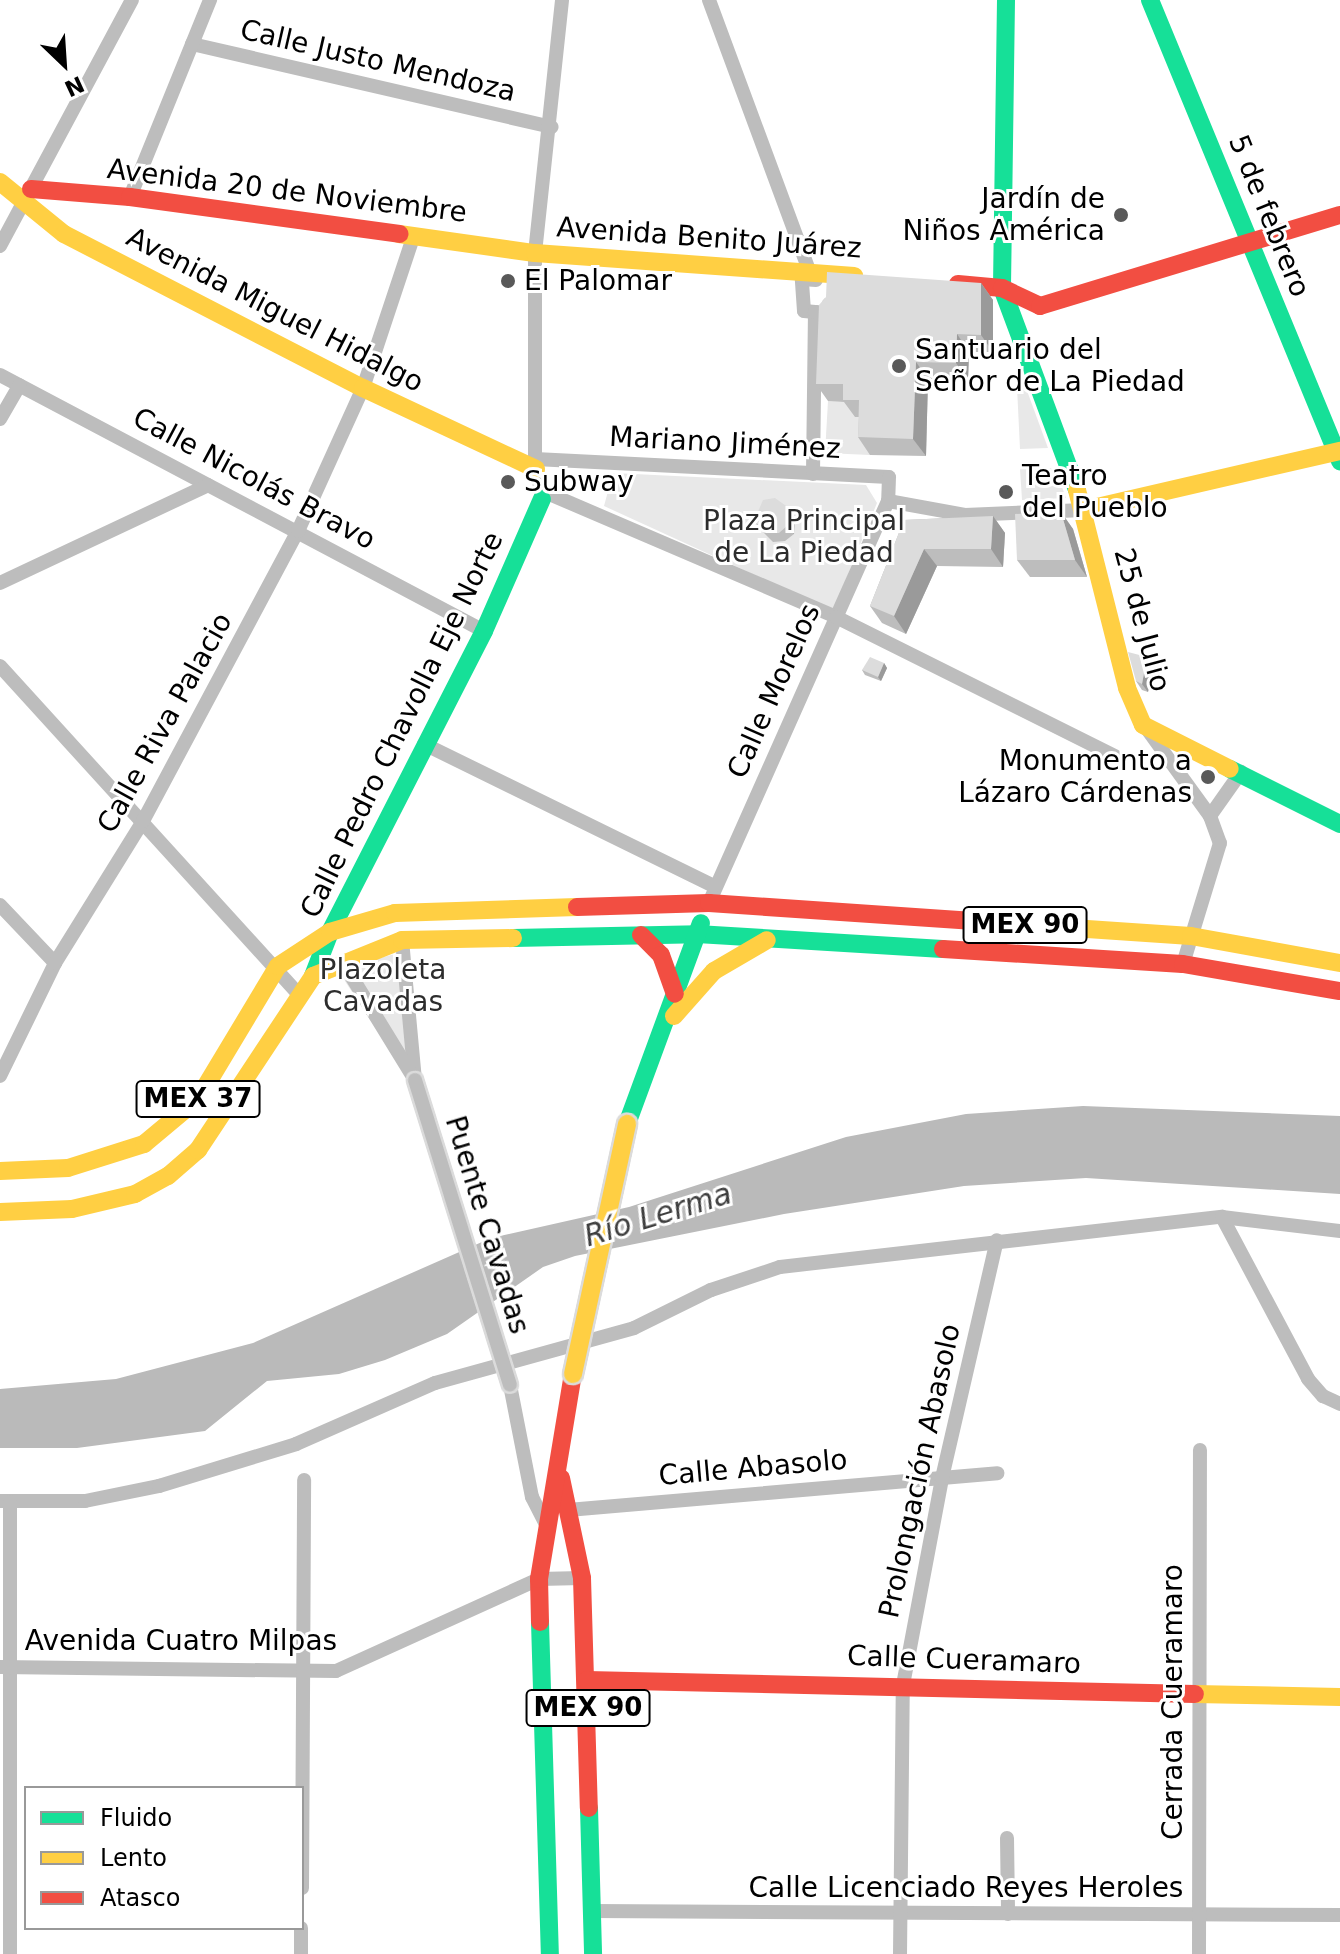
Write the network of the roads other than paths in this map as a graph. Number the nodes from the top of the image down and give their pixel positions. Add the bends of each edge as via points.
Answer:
1 (132, 0) edge
2 (210, 0) edge
3 (562, 0) edge
4 (709, 0) edge
5 (1006, 0) edge
6 (1150, 0) edge
7 (192, 44) junction
8 (552, 127) junction
9 (0, 182) edge
10 (28, 196) junction
11 (130, 197) junction
12 (1340, 215) edge
13 (414, 235) junction
14 (0, 246) edge
15 (1251, 246) junction
16 (535, 253) junction
17 (813, 275) junction
18 (878, 278) edge
19 (940, 283) edge
20 (1002, 288) junction
21 (0, 375) edge
22 (20, 385) junction
23 (363, 388) junction
24 (0, 419) edge
25 (1339, 455) edge
26 (536, 464) junction
27 (813, 474) junction
28 (208, 485) junction
29 (541, 494) junction
30 (888, 501) junction
31 (1084, 510) junction
32 (298, 531) junction
33 (0, 583) edge
34 (836, 617) junction
35 (484, 631) junction
36 (0, 666) edge
37 (1143, 725) junction
38 (424, 744) junction
39 (1115, 756) dead end
40 (1241, 772) junction
41 (1210, 816) junction
42 (143, 821) junction
43 (1340, 824) edge
44 (711, 894) junction
45 (0, 905) edge
46 (330, 932) junction
47 (697, 934) junction
48 (641, 935) junction
49 (1191, 936) junction
50 (771, 938) junction
51 (402, 940) junction
52 (342, 961) junction
53 (55, 963) junction
54 (1340, 963) edge
55 (1183, 964) junction
56 (278, 966) junction
57 (313, 976) junction
58 (1340, 991) edge
59 (298, 993) junction
60 (675, 994) junction
61 (659, 1036) junction
62 (0, 1076) edge
63 (415, 1080) junction
64 (0, 1171) edge
65 (0, 1212) edge
66 (1222, 1217) junction
67 (1340, 1231) edge
68 (997, 1240) junction
69 (1340, 1404) edge
70 (1200, 1450) dead end
71 (558, 1465) junction
72 (997, 1473) dead end
73 (942, 1478) junction
74 (304, 1480) dead end
75 (5, 1501) edge
76 (568, 1510) junction
77 (547, 1526) junction
78 (582, 1578) junction
79 (539, 1579) junction
80 (4, 1667) edge
81 (306, 1673) junction
82 (587, 1680) junction
83 (903, 1685) junction
84 (1199, 1694) junction
85 (1340, 1697) edge
86 (304, 1786) edge
87 (1007, 1838) dead end
88 (592, 1911) junction
89 (1008, 1914) junction
90 (901, 1915) junction
91 (1198, 1915) junction
92 (1340, 1915) edge
93 (301, 1930) edge
94 (10, 1954) edge
95 (301, 1954) edge
96 (550, 1954) edge
97 (593, 1954) edge
98 (900, 1954) edge
99 (1199, 1954) edge

1 - 10 street
2 - 7 street
3 - 8 street
4 - 17 street
5 - 20 street
6 - 15 street, 5 de febrero
7 - 8 street, Calle Justo Mendoza
7 - 11 street
8 - 16 street
9 - 10 street, Avenida Miguel Hidalgo
10 - 11 street, Avenida 20 de Noviembre
10 - 14 street
10 - 23 street, Avenida Miguel Hidalgo via 64,234
11 - 13 street, Avenida 20 de Noviembre
12 - 15 street
13 - 16 street, Avenida 20 de Noviembre
13 - 23 street, Calle Riva Palacio
15 - 20 street via 1040,306
15 - 25 street, 5 de febrero
16 - 17 street, Avenida Benito Juárez
16 - 26 street
17 - 18 street, Avenida Benito Juárez
17 - 27 street via 830,281 828,313 815,312
19 - 20 street
20 - 31 street, 25 de Julio
21 - 22 street, Calle Nicolás Bravo
22 - 24 street
22 - 28 street, Calle Nicolás Bravo
23 - 26 street, Avenida Miguel Hidalgo
23 - 32 street, Calle Riva Palacio
25 - 31 street
26 - 27 street, Mariano Jiménez
26 - 29 street
27 - 30 street, Mariano Jiménez via 889,477
28 - 32 street, Calle Nicolás Bravo
28 - 33 street
29 - 34 street
29 - 35 street, Calle Pedro Chavolla Eje Norte
30 - 31 street via 965,515
30 - 34 street, Calle Morelos
31 - 37 street, 25 de Julio via 1127,688
32 - 35 street, Calle Nicolás Bravo
32 - 42 street, Calle Riva Palacio
34 - 39 street
34 - 44 street, Calle Morelos
35 - 38 street, Calle Pedro Chavolla Eje Norte
36 - 42 street
37 - 40 street
37 - 41 street, 25 de Julio
38 - 44 street
38 - 46 street, Calle Pedro Chavolla Eje Norte
40 - 41 street
40 - 43 street
41 - 49 street via 1220,843 1218,859
42 - 53 street, Calle Riva Palacio
42 - 56 street
44 - 46 street, MEX 37 via 395,913
44 - 47 street, MEX 90
44 - 49 street, MEX 90
45 - 53 street
46 - 56 street, MEX 37
46 - 57 street, Calle Pedro Chavolla Eje Norte
47 - 48 street, MEX 37
47 - 50 street, MEX 90
47 - 60 street, MEX 90
48 - 51 street, MEX 37
48 - 60 street via 661,955
49 - 54 street, MEX 90
49 - 55 street
50 - 55 street, MEX 90
50 - 61 street, MEX 90 via 714,971
51 - 52 street, MEX 37
51 - 63 street
52 - 57 street, MEX 37
52 - 63 street
53 - 62 street, Calle Riva Palacio
55 - 58 street, MEX 90
56 - 59 street
56 - 64 street, MEX 37 via 198,1099 171,1125 108,1159 44,1171
57 - 59 street, MEX 37
59 - 65 street, MEX 37 via 198,1150 168,1176 135,1194 72,1209
60 - 61 street, MEX 90
61 - 71 street, MEX 90, bridge via 627,1124
63 - 77 street, Puente Cavadas, bridge via 510,1385 532,1497
66 - 67 street
66 - 68 street
66 - 69 street via 1308,1379 1323,1396
68 - 73 street, Prolongación Abasolo
68 - 75 street via 780,1267 711,1290 634,1328 435,1383 265,1454 159,1486 85,1501
70 - 84 street, Cerrada Cueramaro
71 - 76 street, MEX 90
71 - 77 street, MEX 90
72 - 73 street, Calle Abasolo
73 - 76 street, Calle Abasolo
73 - 83 street, Prolongación Abasolo
74 - 81 street
75 - 80 street
76 - 78 street, MEX 90
77 - 79 street, MEX 90
78 - 79 street, Avenida Cuatro Milpas
78 - 82 street, MEX 90
79 - 81 street, Avenida Cuatro Milpas via 357,1666
79 - 96 street, MEX 90
80 - 81 street, Avenida Cuatro Milpas
80 - 94 street
81 - 86 street
82 - 83 street, Calle Cueramaro
82 - 88 street, MEX 90
83 - 84 street, Calle Cueramaro
83 - 90 street, Prolongación Abasolo
84 - 85 street, Calle Cueramaro
84 - 91 street, Cerrada Cueramaro
87 - 89 street
88 - 90 street, Calle Licenciado Reyes Heroles
88 - 97 street, MEX 90
89 - 90 street, Calle Licenciado Reyes Heroles
89 - 91 street, Calle Licenciado Reyes Heroles
90 - 98 street, Prolongación Abasolo
91 - 92 street, Calle Licenciado Reyes Heroles
91 - 99 street, Cerrada Cueramaro
93 - 95 street

